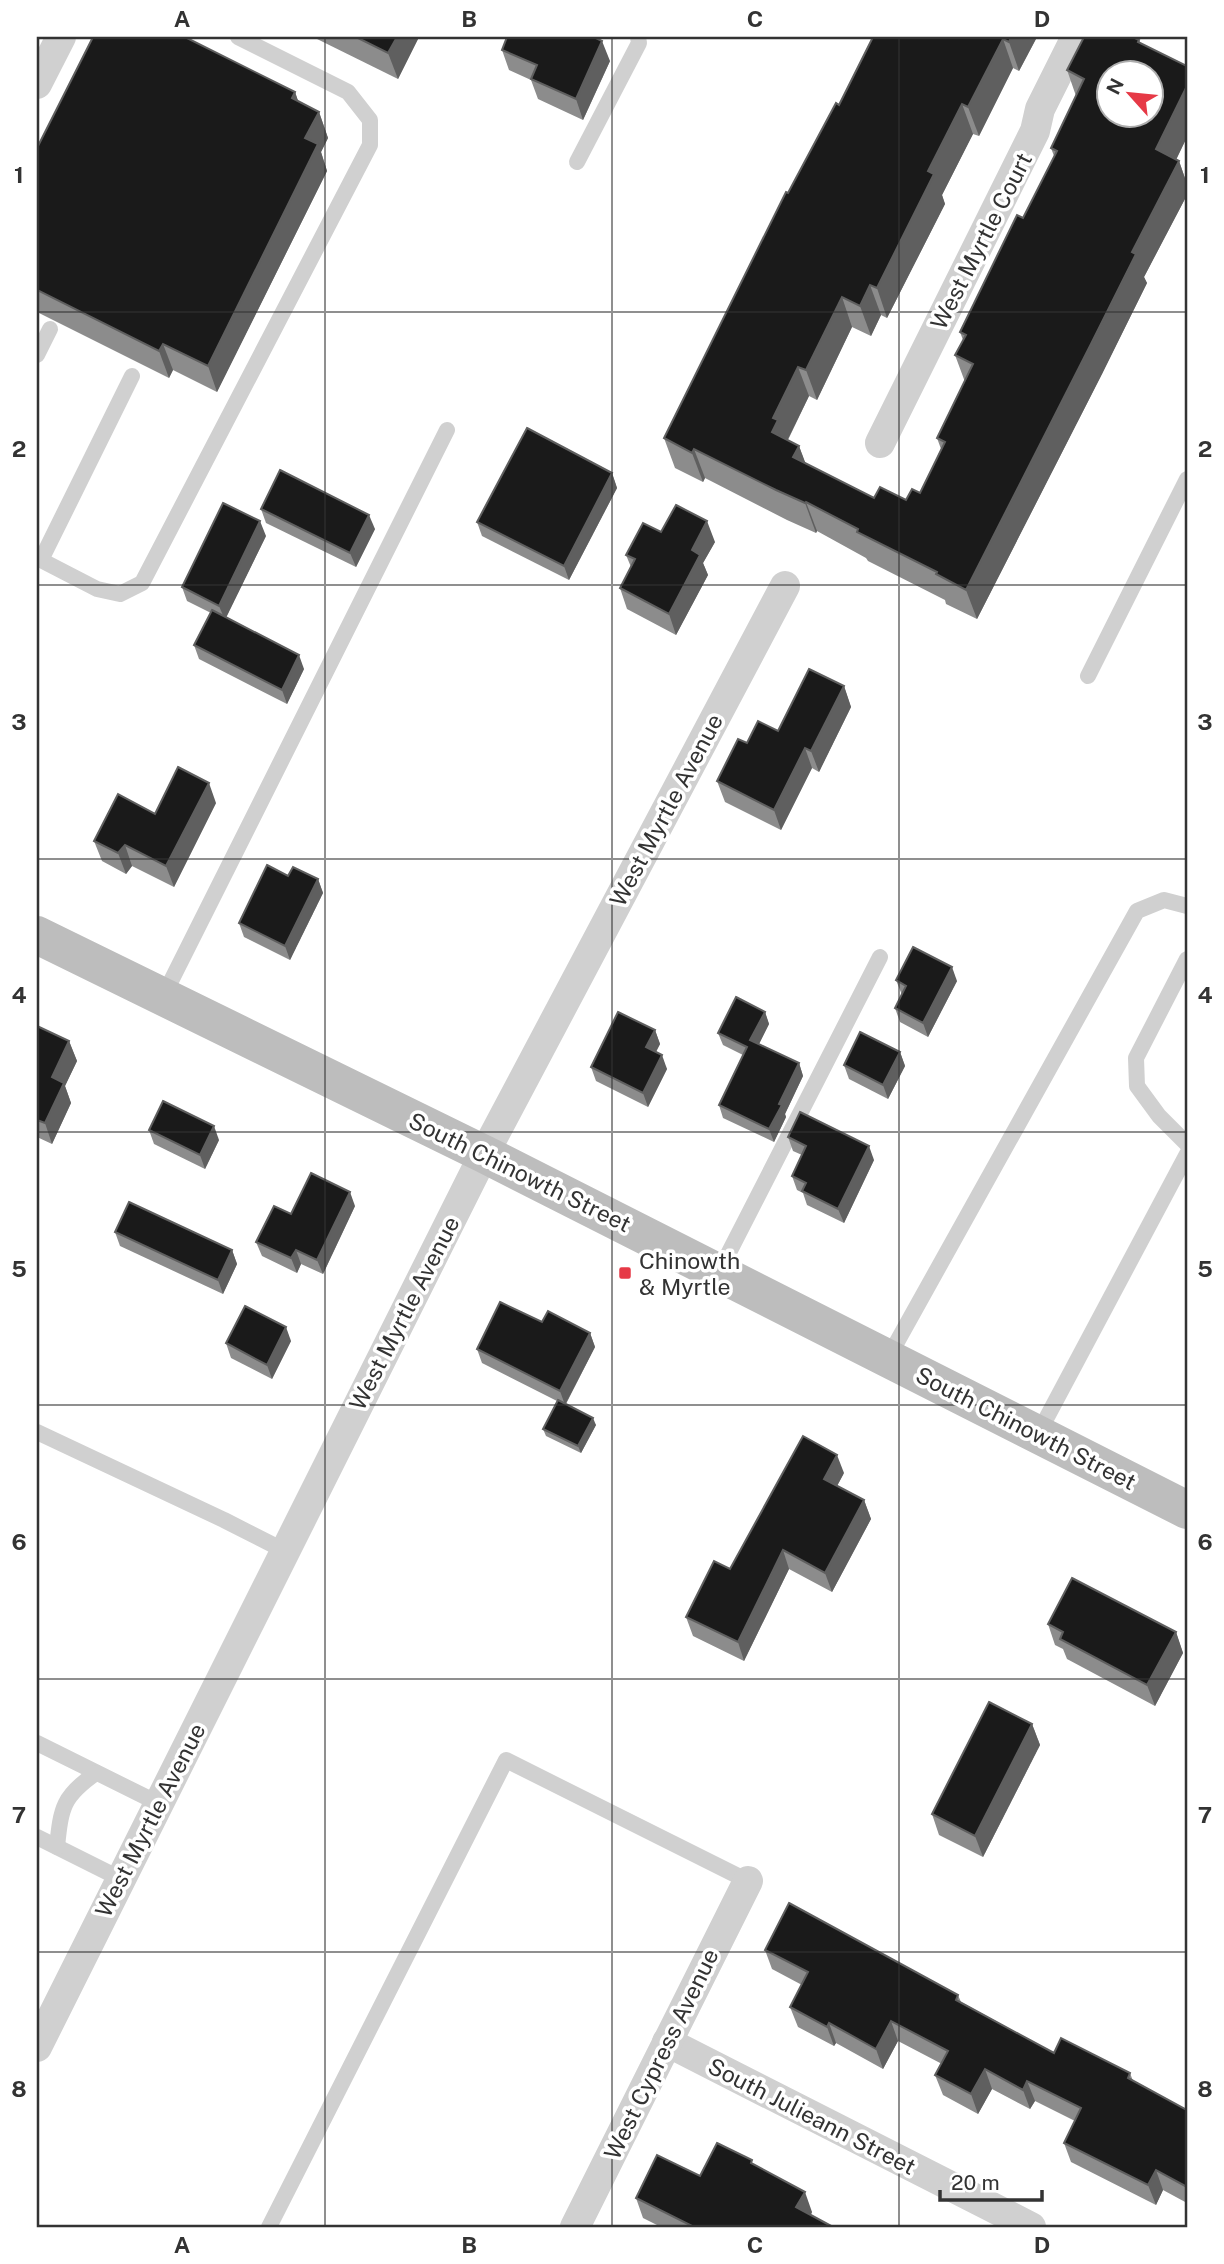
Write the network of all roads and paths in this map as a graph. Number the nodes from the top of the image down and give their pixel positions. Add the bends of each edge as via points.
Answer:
1 (61, 37) edge
2 (238, 37) edge
3 (638, 37) edge
4 (1076, 37) edge
5 (37, 84) edge
6 (577, 162) dead end
7 (50, 329) edge
8 (37, 355) edge
9 (132, 376) dead end
10 (447, 430) dead end
11 (880, 443) dead end
12 (1187, 479) edge
13 (39, 559) edge
14 (785, 586) dead end
15 (1088, 676) dead end
16 (1187, 906) edge
17 (37, 935) edge
18 (880, 957) dead end
19 (1187, 960) edge
20 (163, 997) junction
21 (1187, 1144) edge
22 (484, 1154) junction
23 (1187, 1154) edge
24 (719, 1272) junction
25 (888, 1358) junction
26 (37, 1432) edge
27 (1038, 1434) junction
28 (1187, 1510) edge
29 (285, 1551) junction
30 (37, 1744) edge
31 (96, 1773) junction
32 (158, 1803) junction
33 (37, 1837) edge
34 (57, 1847) junction
35 (121, 1879) junction
36 (748, 1881) joint
37 (667, 2042) junction
38 (37, 2047) edge
39 (269, 2227) edge
40 (575, 2227) edge
41 (1031, 2227) edge

1 - 5 street
2 - 13 lane via 348,92 370,120 370,145 142,583 120,594 97,589
3 - 6 lane via 639,43
4 - 11 street, West Myrtle Court via 1040,110 1035,131
7 - 8 lane
9 - 13 lane
10 - 20 lane
12 - 15 lane
14 - 22 street, West Myrtle Avenue
16 - 25 lane via 1164,900 1137,911
17 - 20 street, South Chinowth Street
18 - 24 lane
19 - 21 lane via 1136,1058 1137,1086
20 - 22 street, South Chinowth Street
22 - 24 street, South Chinowth Street
22 - 29 street, West Myrtle Avenue
23 - 27 lane
24 - 25 street, South Chinowth Street
25 - 27 street, South Chinowth Street
26 - 29 lane
27 - 28 street, South Chinowth Street
29 - 32 street, West Myrtle Avenue
30 - 31 lane
31 - 32 lane
31 - 34 lane via 69,1796 61,1814
32 - 35 street, West Myrtle Avenue
33 - 34 lane
34 - 35 lane
35 - 38 street, West Myrtle Avenue
36 - 37 street, West Cypress Avenue
36 - 39 lane via 506,1760
37 - 40 street, West Cypress Avenue
37 - 41 street, South Julieann Street

